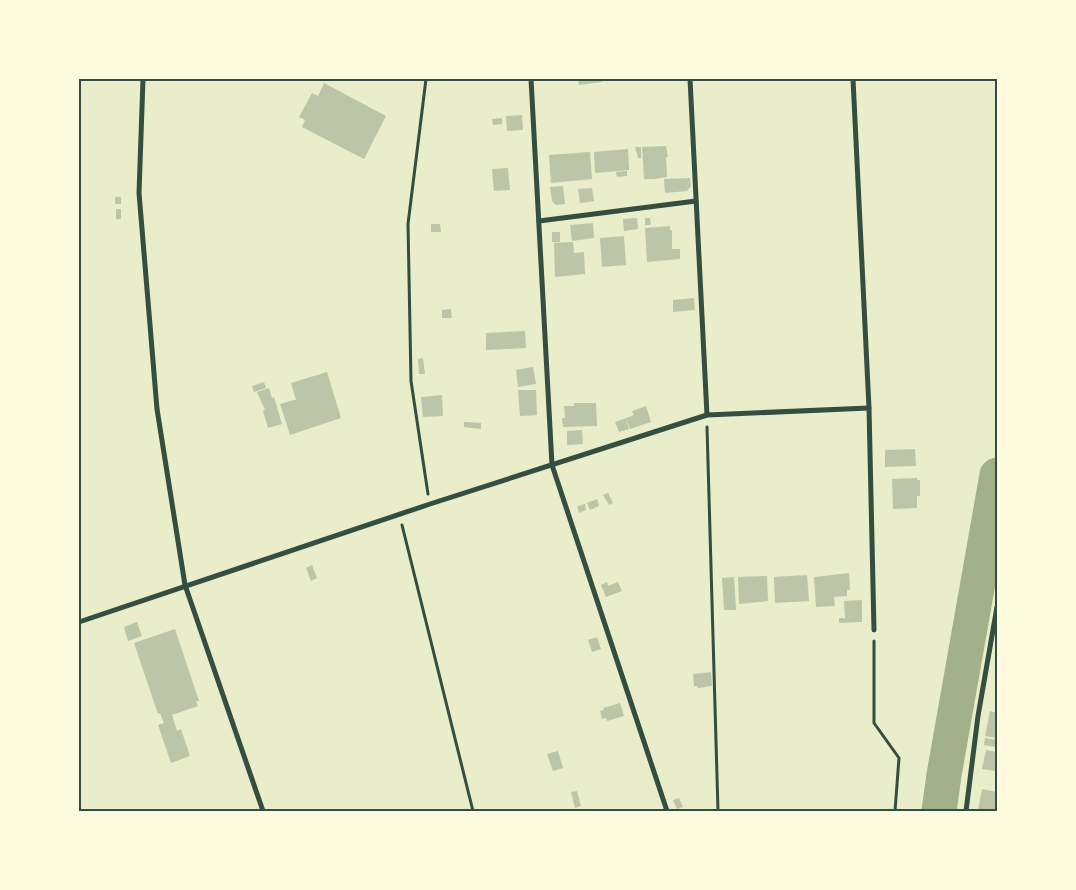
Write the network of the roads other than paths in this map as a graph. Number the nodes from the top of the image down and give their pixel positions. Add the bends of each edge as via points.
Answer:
1 (143, 79) edge
2 (531, 79) edge
3 (690, 79) edge
4 (853, 79) edge
5 (696, 201) junction
6 (539, 221) junction
7 (869, 408) junction
8 (707, 416) junction
9 (552, 465) junction
10 (185, 585) junction
11 (997, 607) edge
12 (79, 622) edge
13 (874, 630) road end
14 (263, 811) edge
15 (667, 811) edge
16 (966, 811) edge

1 - 10 street via 139,193 157,408
2 - 6 street
3 - 5 street
4 - 7 street
5 - 6 street
5 - 8 street
6 - 9 street
7 - 8 street
7 - 13 street
8 - 9 street
9 - 10 street
9 - 15 street
10 - 12 street
10 - 14 street
11 - 16 street

